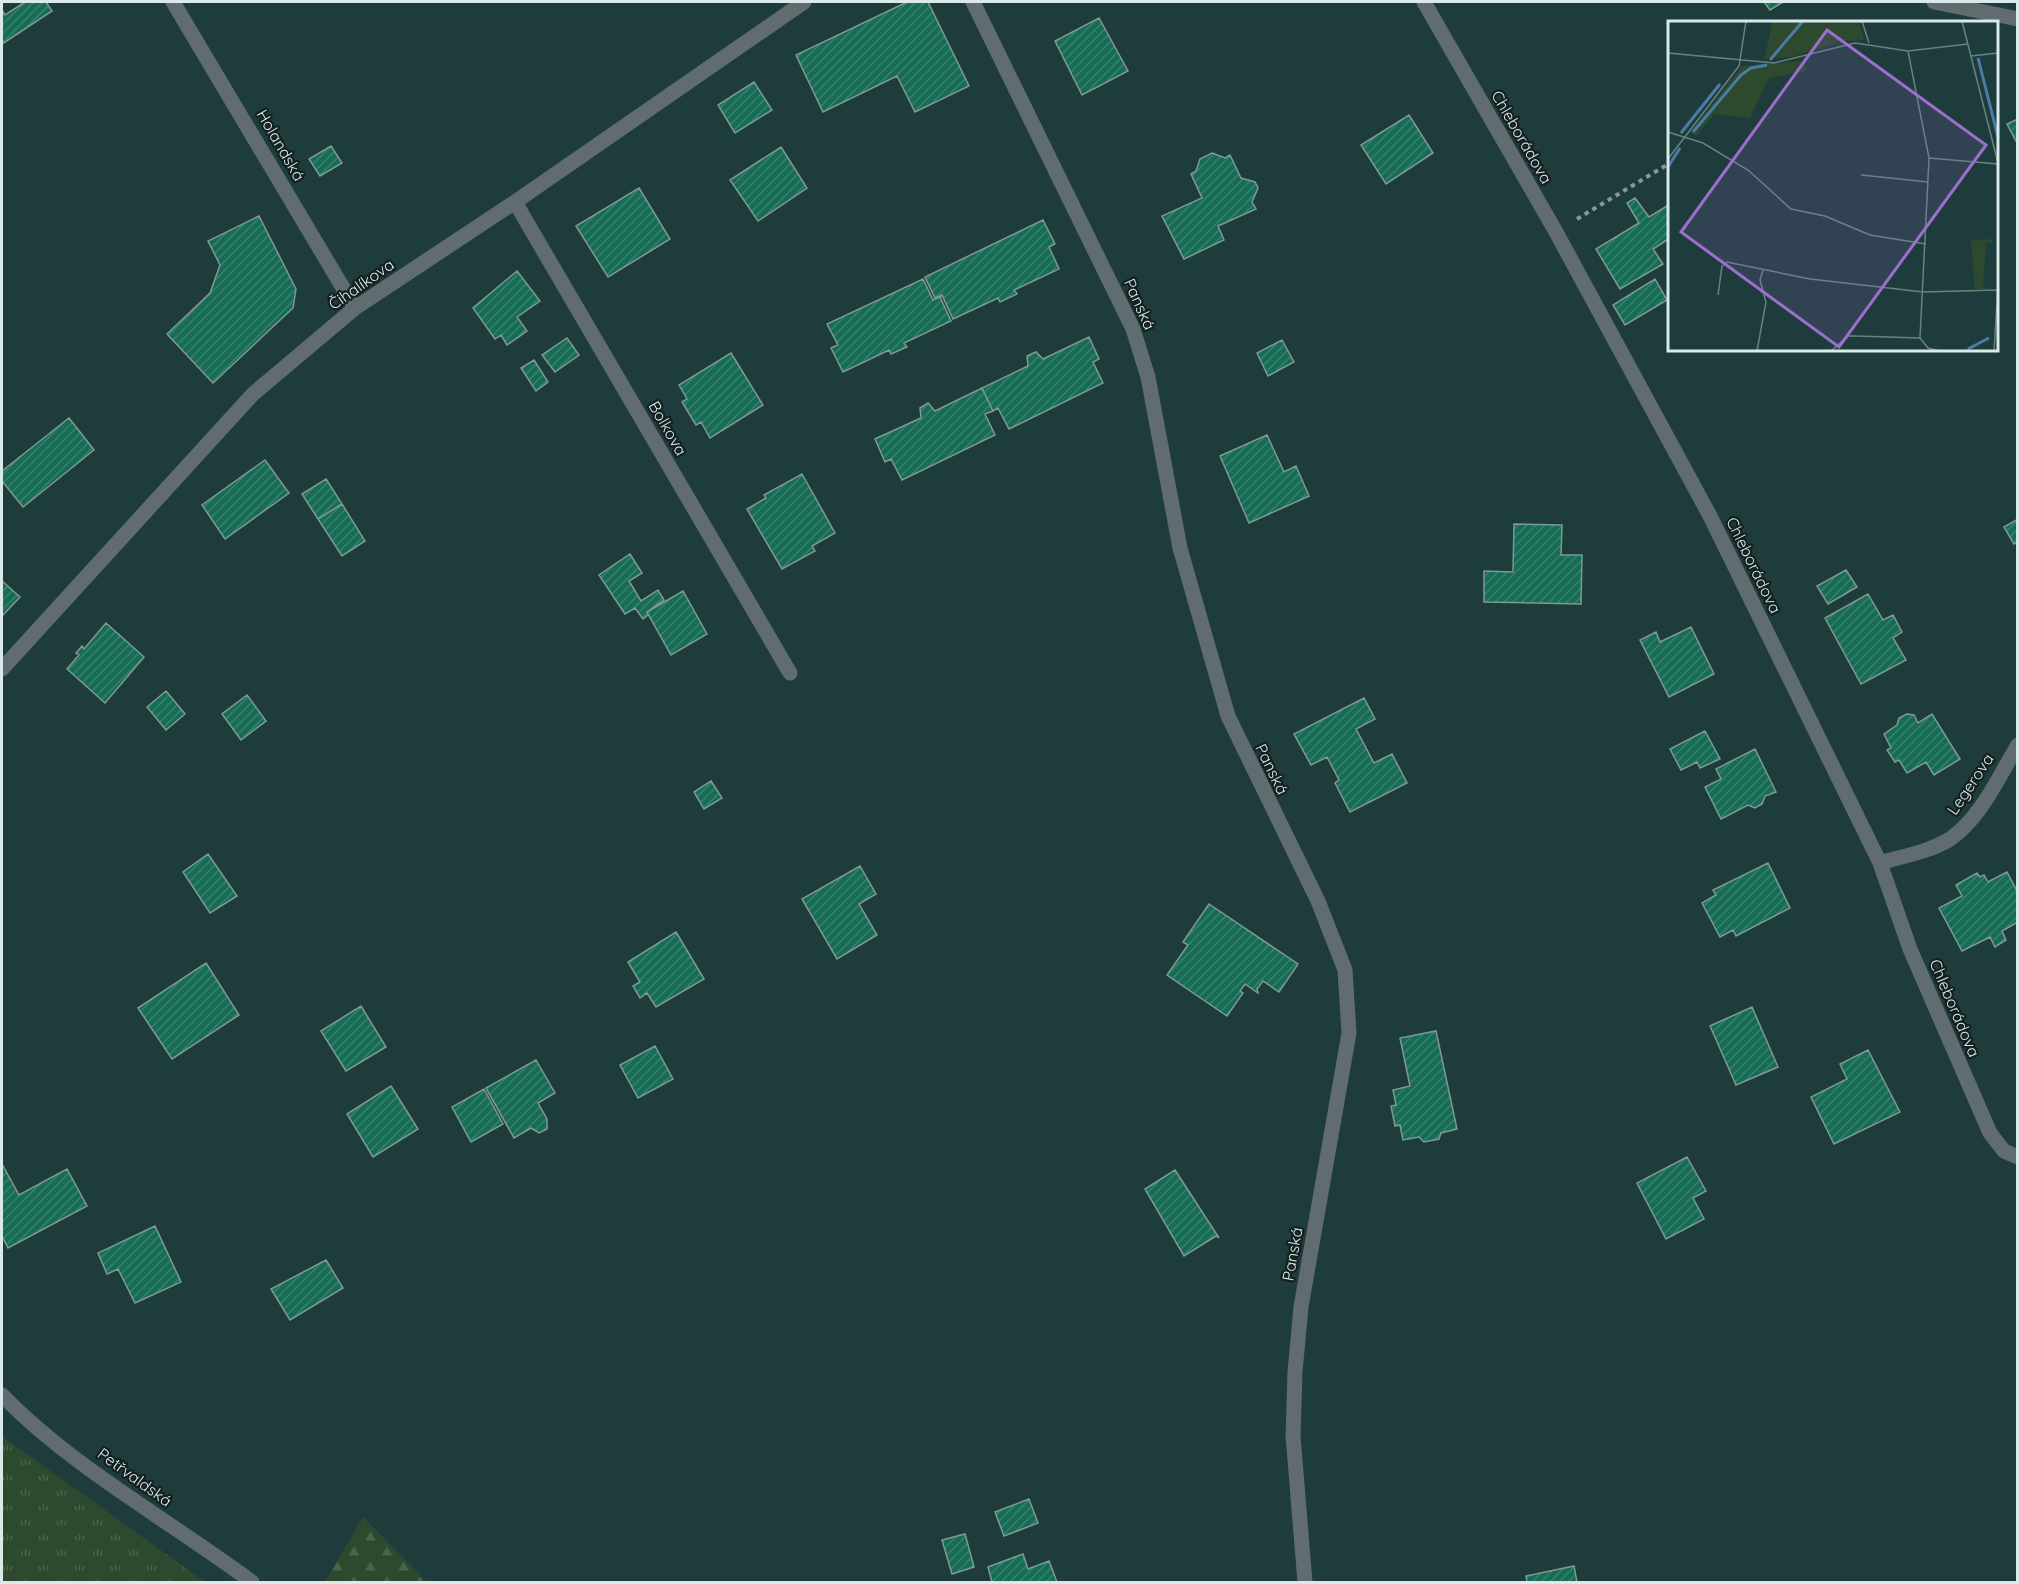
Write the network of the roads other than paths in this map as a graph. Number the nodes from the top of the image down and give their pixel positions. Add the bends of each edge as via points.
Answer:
1 (173, 2) edge
2 (804, 2) edge
3 (973, 2) edge
4 (1424, 2) edge
5 (1934, 2) edge
6 (2018, 19) edge
7 (515, 202) junction
8 (355, 308) junction
9 (2, 669) edge
10 (790, 673) dead end
11 (2018, 745) edge
12 (1880, 863) junction
13 (2018, 1157) edge
14 (2, 1395) edge
15 (252, 1582) edge
16 (1305, 1582) edge

1 - 8 street, Holandská
2 - 7 street, Čihalíkova
3 - 16 street, Panská via 1133,328 1148,377 1180,548 1228,716 1318,901 1345,970 1349,1034 1301,1307 1295,1372 1293,1436
4 - 12 street, Chleborádova via 1556,232 1710,516
5 - 6 street
7 - 8 street, Čihalíkova
7 - 10 street, Bolkova
8 - 9 street, Čihalíkova via 253,394
11 - 12 street, Legerova via 1978,809 1957,833 1924,851
12 - 13 street, Chleborádova via 1910,949 1990,1133 2004,1151
14 - 15 street, Petřvaldská via 20,1414 114,1486

